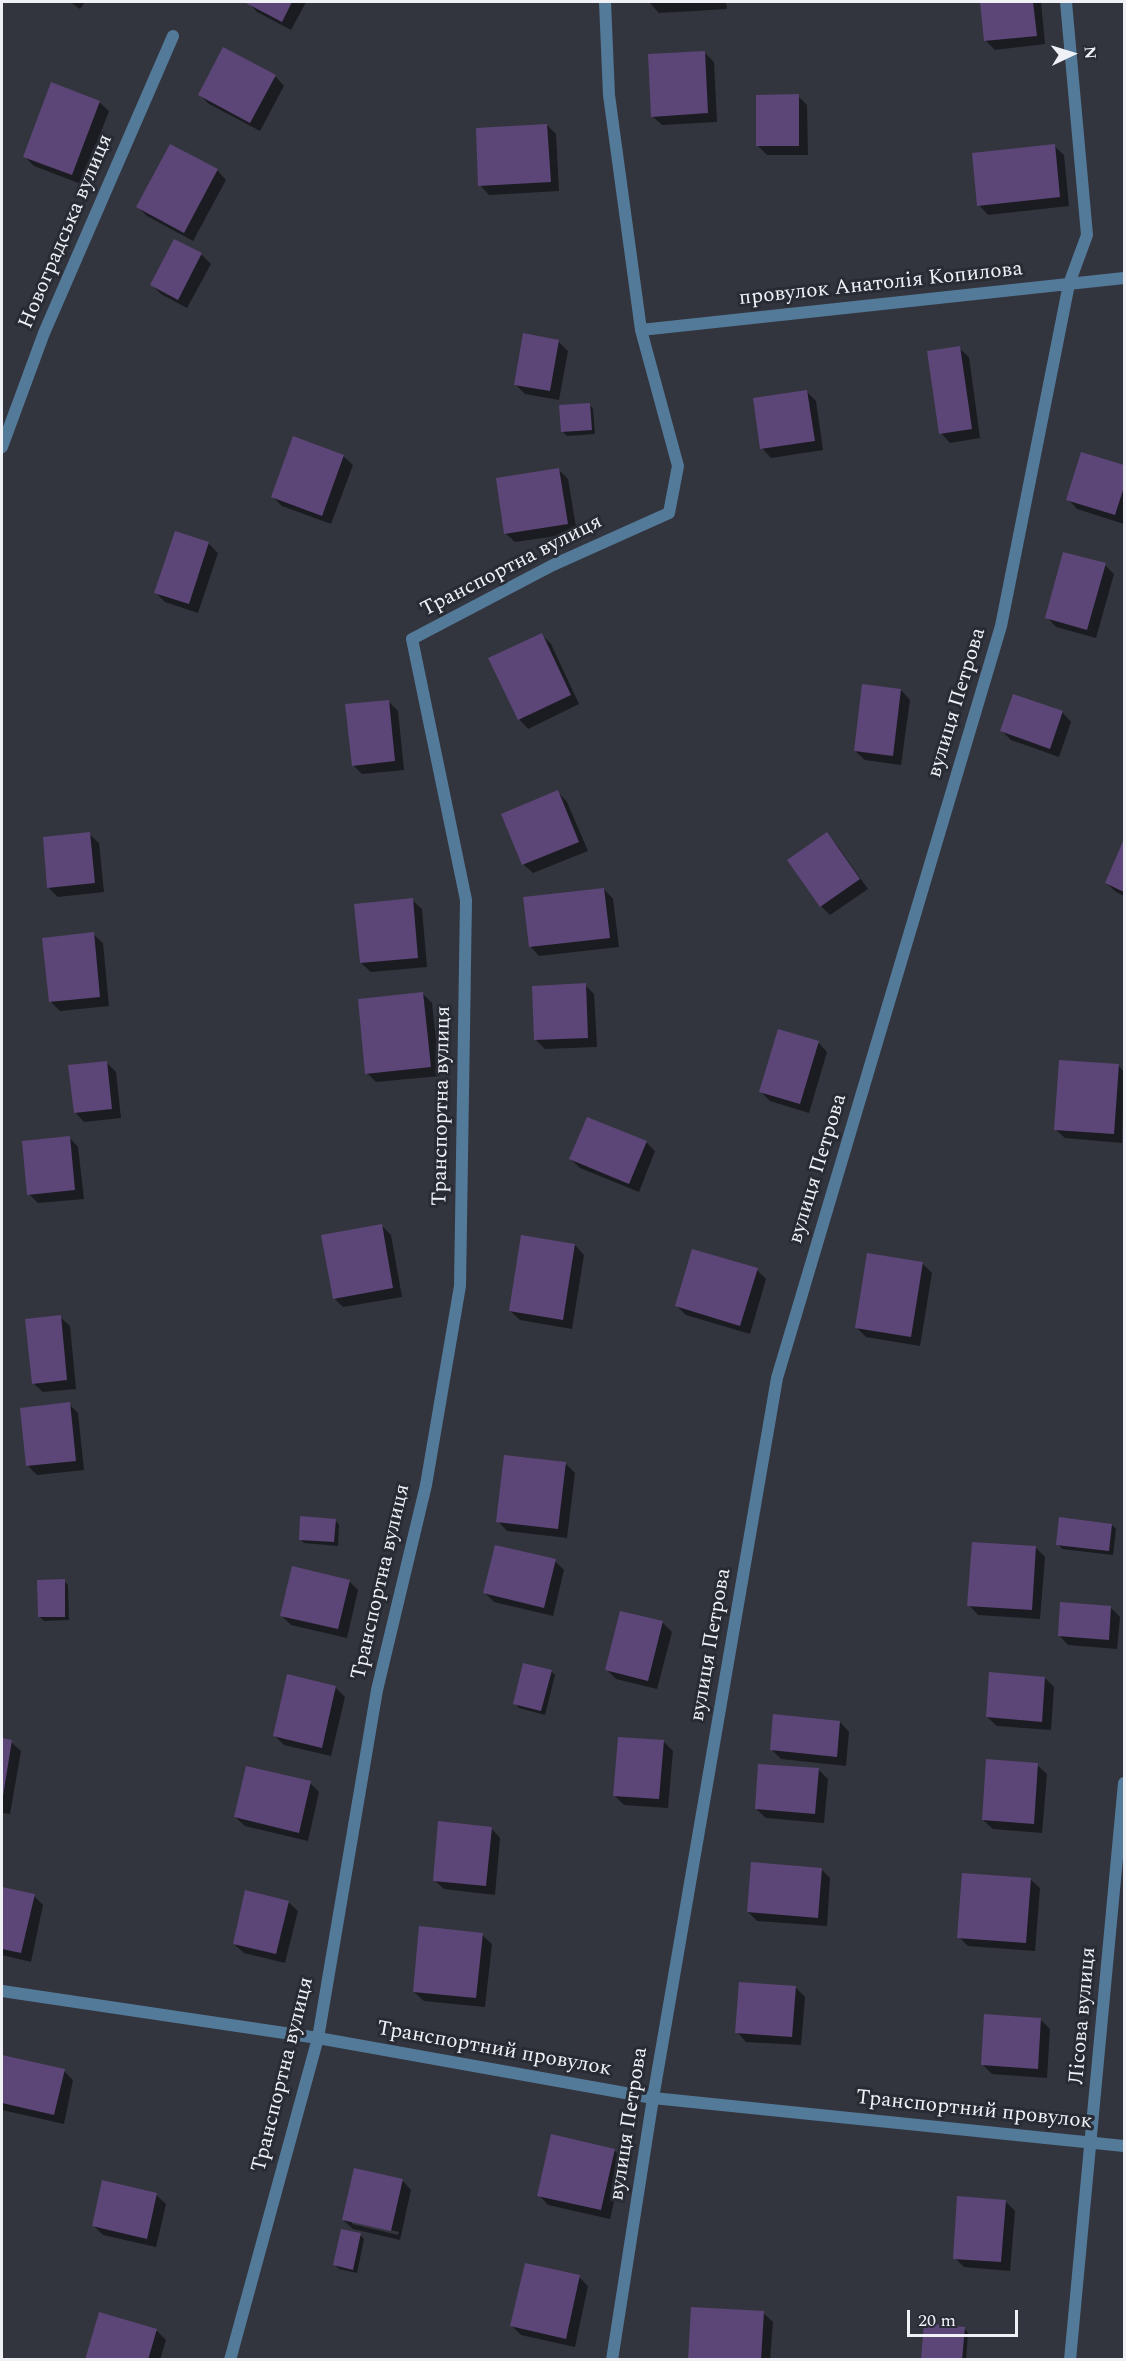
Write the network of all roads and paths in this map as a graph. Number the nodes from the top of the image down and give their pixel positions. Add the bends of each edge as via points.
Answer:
1 (605, 2) edge
2 (1066, 2) edge
3 (173, 36) dead end
4 (1125, 278) edge
5 (1069, 284) junction
6 (641, 330) junction
7 (2, 447) edge
8 (1125, 1784) edge
9 (2, 1991) edge
10 (318, 2038) junction
11 (653, 2098) junction
12 (1092, 2142) junction
13 (1125, 2146) edge
14 (230, 2360) edge
15 (612, 2360) edge
16 (1070, 2360) edge

1 - 6 street, Транспортна вулиця via 609,95
2 - 5 street, вулиця Петрова via 1087,235
3 - 7 street, Новоградська вулиця via 44,333
4 - 5 street, провулок Анатолія Копилова
5 - 6 street, провулок Анатолія Копилова
5 - 11 street, вулиця Петрова via 1001,626 777,1378
6 - 10 street, Транспортна вулиця via 678,466 669,513 553,565 412,639 466,900 460,1286 426,1485 377,1690
8 - 12 street, Лісова вулиця
9 - 10 street, Транспортний провулок
10 - 11 street, Транспортний провулок
10 - 14 street, Транспортна вулиця
11 - 12 street, Транспортний провулок
11 - 15 street, вулиця Петрова
12 - 13 street, Транспортний провулок
12 - 16 street, Лісова вулиця

